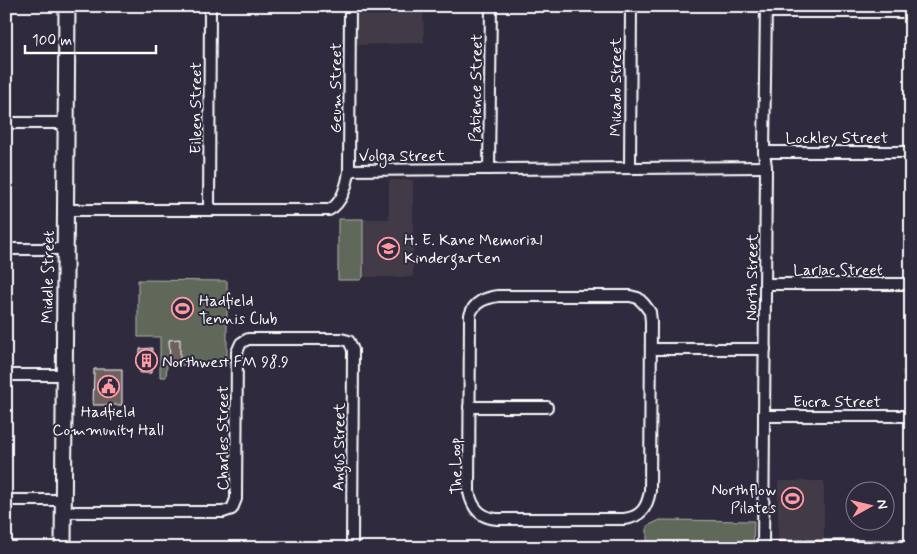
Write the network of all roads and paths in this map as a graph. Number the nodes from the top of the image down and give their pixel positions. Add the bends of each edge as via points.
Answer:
1 (67, 6) edge
2 (210, 6) edge
3 (350, 6) edge
4 (491, 6) edge
5 (631, 6) edge
6 (766, 9) edge
7 (911, 12) edge
8 (6, 123) edge
9 (66, 123) junction
10 (764, 152) junction
11 (911, 152) edge
12 (766, 167) junction
13 (630, 168) junction
14 (489, 169) junction
15 (349, 170) junction
16 (65, 210) junction
17 (209, 210) junction
18 (6, 249) edge
19 (65, 249) junction
20 (766, 284) junction
21 (911, 284) edge
22 (353, 347) joint
23 (652, 349) junction
24 (765, 350) junction
25 (6, 375) edge
26 (64, 375) junction
27 (469, 407) junction
28 (547, 407) dead end
29 (764, 416) junction
30 (911, 416) edge
31 (6, 500) edge
32 (63, 506) junction
33 (911, 546) edge
34 (763, 547) edge
35 (63, 548) edge
36 (352, 548) edge

1 - 9 street, Middle Street
2 - 17 street, Eileen Street
3 - 15 street, Geum Street
4 - 14 street, Patience Street
5 - 13 street, Mikado Street
6 - 7 street
6 - 10 street, North Street
8 - 9 street
9 - 16 street, Middle Street
10 - 11 street, Lockley Street
10 - 12 street, North Street
12 - 13 street, Volga Street
12 - 20 street, North Street
13 - 14 street, Volga Street
14 - 15 street, Volga Street
15 - 17 street, Volga Street via 347,185 329,210
16 - 17 street, Volga Street
16 - 19 street, Middle Street
18 - 19 street
19 - 26 street, Middle Street
20 - 21 street, Larlac Street
20 - 24 street, North Street
22 - 32 street, Charles Street via 340,339 248,339 241,343 237,352 236,499 234,507 228,511
22 - 36 street, Angus Street
23 - 24 street
23 - 27 street, The Loop via 650,312 638,298 490,297 479,302 470,315
23 - 27 street, The Loop via 650,491 644,509 632,518 496,519 482,515 473,505 469,492
24 - 29 street, North Street
25 - 26 street
26 - 32 street, Middle Street
27 - 28 street
29 - 30 street, Eucra Street
29 - 34 street, North Street
31 - 32 street
32 - 35 street, Middle Street
33 - 34 street

